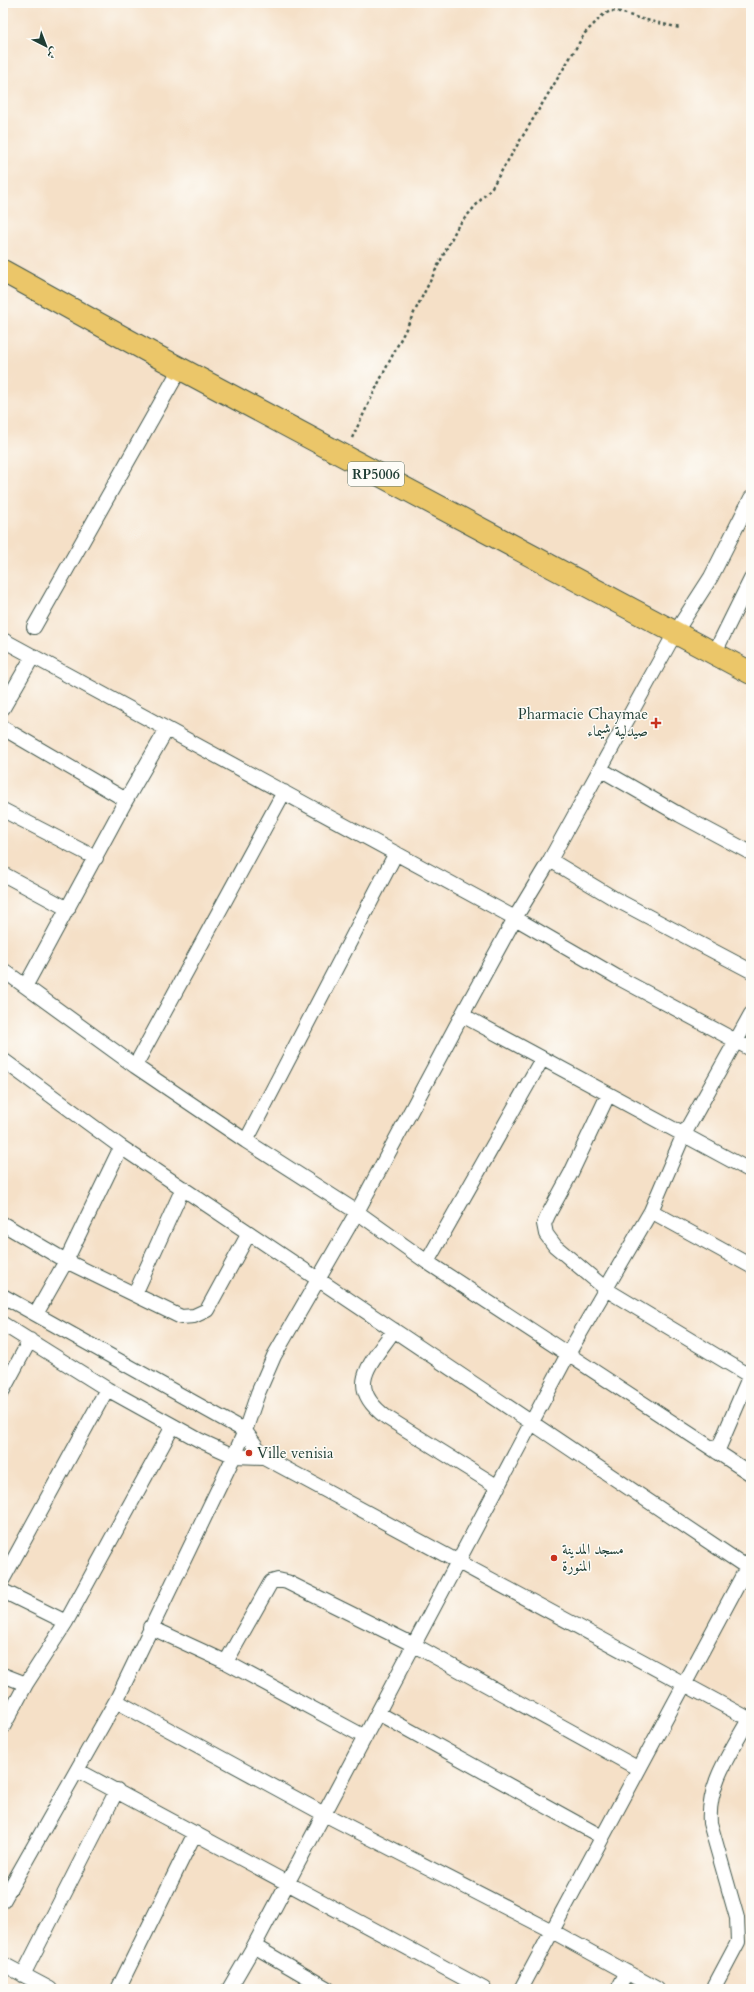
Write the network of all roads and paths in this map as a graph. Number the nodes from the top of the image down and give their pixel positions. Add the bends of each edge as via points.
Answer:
1 (680, 28) dead end
2 (3, 271) edge
3 (180, 369) junction
4 (344, 456) junction
5 (751, 498) edge
6 (751, 580) edge
7 (34, 627) dead end
8 (675, 633) junction
9 (3, 640) edge
10 (714, 654) junction
11 (33, 656) junction
12 (751, 673) edge
13 (3, 708) edge
14 (3, 728) edge
15 (167, 729) junction
16 (600, 769) junction
17 (284, 792) junction
18 (126, 800) junction
19 (3, 810) edge
20 (396, 853) junction
21 (751, 853) edge
22 (96, 858) junction
23 (550, 860) junction
24 (3, 874) edge
25 (68, 909) junction
26 (515, 918) junction
27 (3, 970) edge
28 (751, 971) edge
29 (26, 985) junction
30 (751, 1014) edge
31 (462, 1015) junction
32 (735, 1041) junction
33 (751, 1049) edge
34 (542, 1059) junction
35 (3, 1060) edge
36 (135, 1066) junction
37 (608, 1094) junction
38 (684, 1136) junction
39 (246, 1141) junction
40 (121, 1147) junction
41 (751, 1171) edge
42 (183, 1188) junction
43 (651, 1211) junction
44 (357, 1212) junction
45 (3, 1224) edge
46 (250, 1233) junction
47 (66, 1261) junction
48 (427, 1262) junction
49 (751, 1266) edge
50 (319, 1280) junction
51 (607, 1290) junction
52 (135, 1294) junction
53 (3, 1296) edge
54 (36, 1314) junction
55 (3, 1324) edge
56 (394, 1330) junction
57 (30, 1340) junction
58 (568, 1354) junction
59 (750, 1374) edge
60 (107, 1389) junction
61 (3, 1390) edge
62 (532, 1422) junction
63 (173, 1426) junction
64 (245, 1431) junction
65 (717, 1452) junction
66 (234, 1456) junction
67 (264, 1457) junction
68 (751, 1474) edge
69 (498, 1487) junction
70 (458, 1562) junction
71 (750, 1566) edge
72 (3, 1579) edge
73 (3, 1591) edge
74 (66, 1622) junction
75 (150, 1627) junction
76 (414, 1645) junction
77 (226, 1662) junction
78 (3, 1675) edge
79 (26, 1684) junction
80 (684, 1684) junction
81 (116, 1701) junction
82 (378, 1713) junction
83 (750, 1720) edge
84 (3, 1726) edge
85 (365, 1737) junction
86 (639, 1769) junction
87 (77, 1770) junction
88 (116, 1790) junction
89 (324, 1814) junction
90 (195, 1833) junction
91 (602, 1837) junction
92 (288, 1883) junction
93 (3, 1902) edge
94 (552, 1931) junction
95 (254, 1946) junction
96 (3, 1964) edge
97 (627, 1972) junction
98 (23, 1975) junction
99 (50, 1989) edge
100 (118, 1989) edge
101 (229, 1989) edge
102 (327, 1989) edge
103 (484, 1989) edge
104 (521, 1989) edge
105 (618, 1989) edge
106 (657, 1989) edge
107 (713, 1989) edge

1 - 4 path via 611,11 604,14 585,34 492,187 458,226
2 - 3 main road, RP5006
3 - 4 main road, RP5006
3 - 7 street
4 - 8 main road, RP5006
5 - 8 street via 711,577
6 - 10 street
8 - 10 main road, RP5006
8 - 16 street
9 - 11 street
10 - 12 main road, RP5006
11 - 13 street
11 - 15 street
14 - 18 street
15 - 17 street
15 - 18 street
16 - 21 street via 680,816
16 - 23 street
17 - 20 street
17 - 36 street
18 - 22 street
19 - 22 street
20 - 26 street
20 - 39 street
22 - 25 street
23 - 26 street
23 - 28 street via 615,899
24 - 25 street
25 - 29 street
26 - 31 street
26 - 32 street
27 - 29 street
29 - 36 street
30 - 32 street
31 - 34 street
31 - 44 street
32 - 33 street
32 - 38 street
34 - 37 street
34 - 48 street
35 - 40 street
36 - 39 street
37 - 38 street
37 - 51 street via 544,1224 548,1240
38 - 41 street
38 - 43 street
39 - 44 street
40 - 42 street
40 - 47 street
42 - 46 street
42 - 52 street
43 - 49 street
43 - 51 street
44 - 48 street
44 - 50 street
45 - 47 street
46 - 50 street
46 - 52 street via 206,1310 199,1314 181,1317
47 - 52 street
47 - 54 street
48 - 58 street
50 - 56 street
50 - 64 street via 265,1374
51 - 58 street
51 - 59 street
53 - 54 street
54 - 64 street
55 - 57 street
56 - 62 street
56 - 69 street via 365,1374 363,1387 366,1396 374,1408 386,1417
57 - 60 street
57 - 61 street
58 - 62 street
58 - 65 street
59 - 65 street
60 - 63 street
60 - 72 street
62 - 69 street
62 - 71 street
63 - 66 street
63 - 74 street
64 - 66 street
64 - 67 street
65 - 68 street
66 - 67 street
66 - 75 street
67 - 70 street
69 - 70 street
70 - 76 street
70 - 80 street
71 - 80 street
73 - 74 street
74 - 79 street
75 - 77 street
75 - 81 street
76 - 77 street via 298,1586 278,1580 271,1582
76 - 82 street
76 - 86 street
77 - 85 street
78 - 79 street
79 - 84 street
80 - 83 street
80 - 86 street
81 - 87 street
81 - 89 street
82 - 85 street
82 - 91 street
83 - 107 street via 722,1770 712,1793 709,1808 710,1823 739,1932 738,1942
85 - 89 street
86 - 91 street
87 - 88 street
87 - 93 street
88 - 90 street
88 - 98 street
89 - 92 street
89 - 94 street
90 - 92 street
90 - 100 street
91 - 94 street
92 - 95 street
92 - 103 street
94 - 97 street
94 - 104 street
95 - 101 street
95 - 102 street
96 - 98 street
97 - 105 street
97 - 106 street
98 - 99 street

